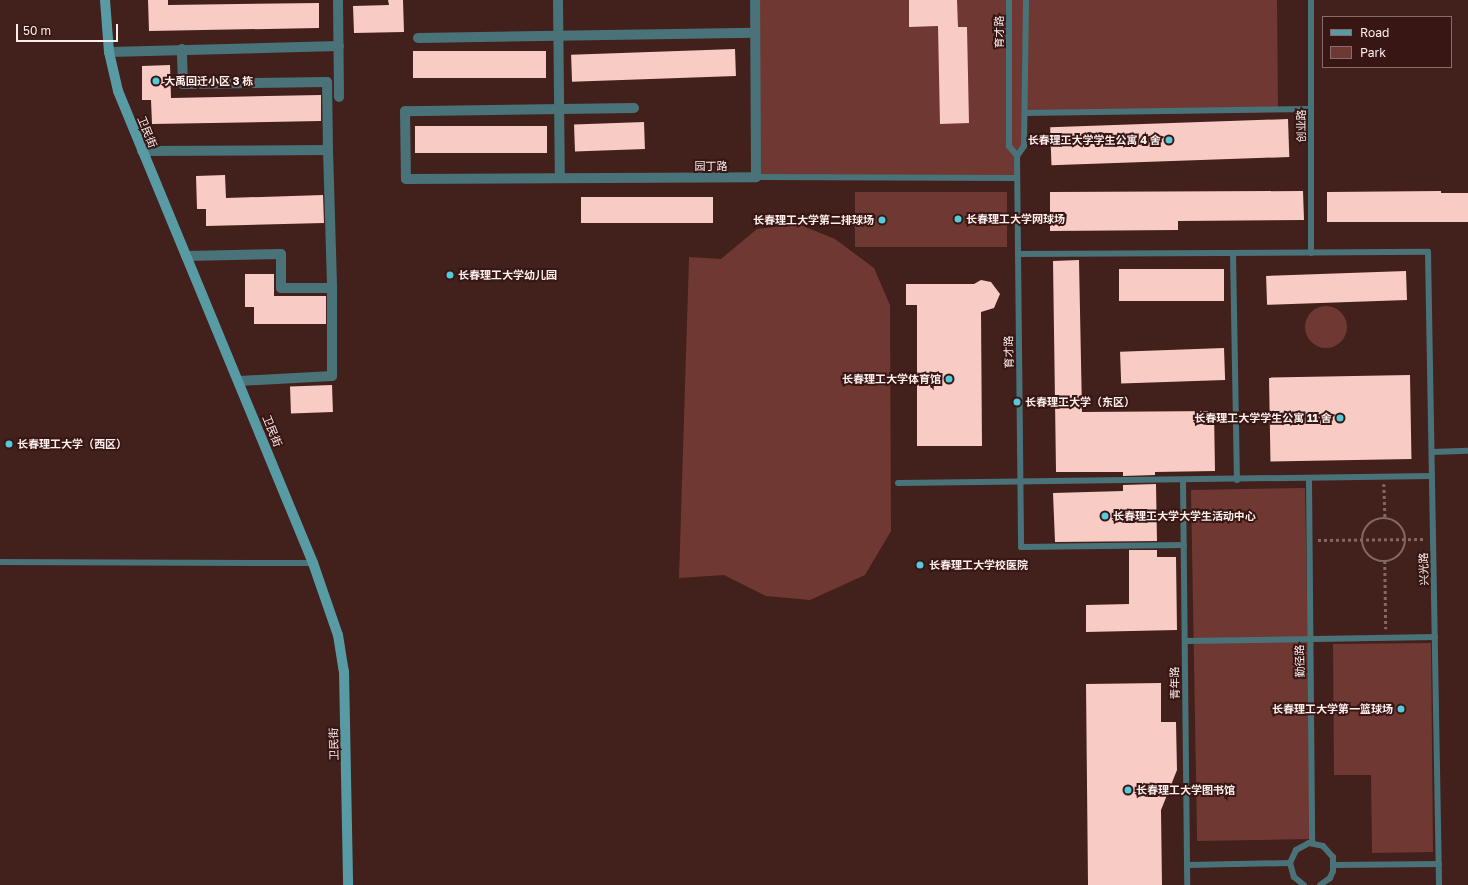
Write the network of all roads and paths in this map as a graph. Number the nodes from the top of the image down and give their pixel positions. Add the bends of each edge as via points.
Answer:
1 (105, 0) edge
2 (338, 0) edge
3 (558, 0) edge
4 (755, 0) edge
5 (1009, 0) edge
6 (1026, 0) edge
7 (1311, 0) edge
8 (755, 34) junction
9 (559, 35) junction
10 (418, 38) dead end
11 (339, 46) junction
12 (182, 49) junction
13 (109, 52) junction
14 (339, 97) dead end
15 (634, 108) dead end
16 (559, 109) junction
17 (1311, 109) junction
18 (1025, 113) junction
19 (328, 150) junction
20 (142, 151) junction
21 (1017, 156) junction
22 (756, 177) junction
23 (560, 178) junction
24 (1017, 178) junction
25 (1233, 253) junction
26 (1311, 253) junction
27 (1018, 254) junction
28 (186, 256) junction
29 (332, 288) junction
30 (239, 381) junction
31 (1432, 452) junction
32 (1468, 452) edge
33 (1432, 476) junction
34 (1384, 477) junction
35 (1309, 479) junction
36 (1183, 480) junction
37 (1237, 480) junction
38 (1020, 481) junction
39 (898, 483) dead end
40 (1385, 518) junction
41 (1406, 539) junction
42 (1433, 539) junction
43 (1309, 540) junction
44 (1362, 540) junction
45 (1184, 545) junction
46 (1385, 561) junction
47 (0, 562) edge
48 (313, 563) junction
49 (1435, 637) junction
50 (1386, 638) junction
51 (1310, 639) junction
52 (1185, 641) junction
53 (1312, 843) junction
54 (1290, 863) junction
55 (1439, 864) junction
56 (1187, 865) junction
57 (1333, 866) junction
58 (348, 885) edge
59 (1187, 885) edge
60 (1304, 885) edge
61 (1320, 885) edge
62 (1439, 885) edge

1 - 13 street, 卫民街
2 - 11 street
3 - 9 street
4 - 8 street
5 - 21 lane, 育才路 via 1009,146
6 - 18 lane, 育才路
7 - 17 lane, 创业路
8 - 9 street
8 - 22 street
9 - 10 street
9 - 16 street
11 - 12 street
11 - 14 street
12 - 13 street
12 - 19 street via 183,84 327,82
13 - 20 street, 卫民街 via 118,91
15 - 16 street
16 - 23 street
16 - 23 street, 园丁路 via 405,111 406,179
17 - 18 lane
17 - 26 lane, 创业路
18 - 21 lane, 育才路 via 1024,146
19 - 20 street
19 - 29 street
20 - 28 street, 卫民街
21 - 24 lane, 育才路
22 - 23 street, 园丁路
22 - 24 lane, 园丁路
24 - 27 lane, 育才路
25 - 26 lane
25 - 27 lane
25 - 37 lane
26 - 31 lane, 兴光路 via 1428,252
27 - 38 lane, 育才路
28 - 29 street via 281,254 281,288
28 - 30 street, 卫民街
29 - 30 street via 332,376
30 - 48 street, 卫民街
31 - 32 lane
31 - 33 lane, 兴光路
33 - 34 lane
33 - 42 lane, 兴光路
34 - 35 lane
34 - 40 path
35 - 37 lane
35 - 43 lane, 勤径路
36 - 37 lane
36 - 38 lane
36 - 45 lane, 青年路
38 - 39 lane
38 - 45 lane, 育才路 via 1021,547
40 - 41 path via 1399,523
40 - 44 path via 1367,526
41 - 42 path
41 - 44 path
41 - 46 path via 1399,556
42 - 49 lane, 兴光路
43 - 44 path
43 - 51 lane, 勤径路
44 - 46 path via 1367,553
45 - 52 lane, 青年路
46 - 50 path
47 - 48 lane
48 - 58 street, 卫民街 via 338,635 344,671
49 - 50 lane
49 - 55 lane, 兴光路
50 - 51 lane
51 - 52 lane
51 - 53 lane, 勤径路
52 - 56 lane, 青年路
53 - 54 lane via 1296,850
53 - 57 lane via 1329,851 1333,857
54 - 56 lane
54 - 60 lane via 1294,877
55 - 57 lane
55 - 62 lane, 兴光路
56 - 59 lane, 青年路
57 - 61 lane via 1330,878

